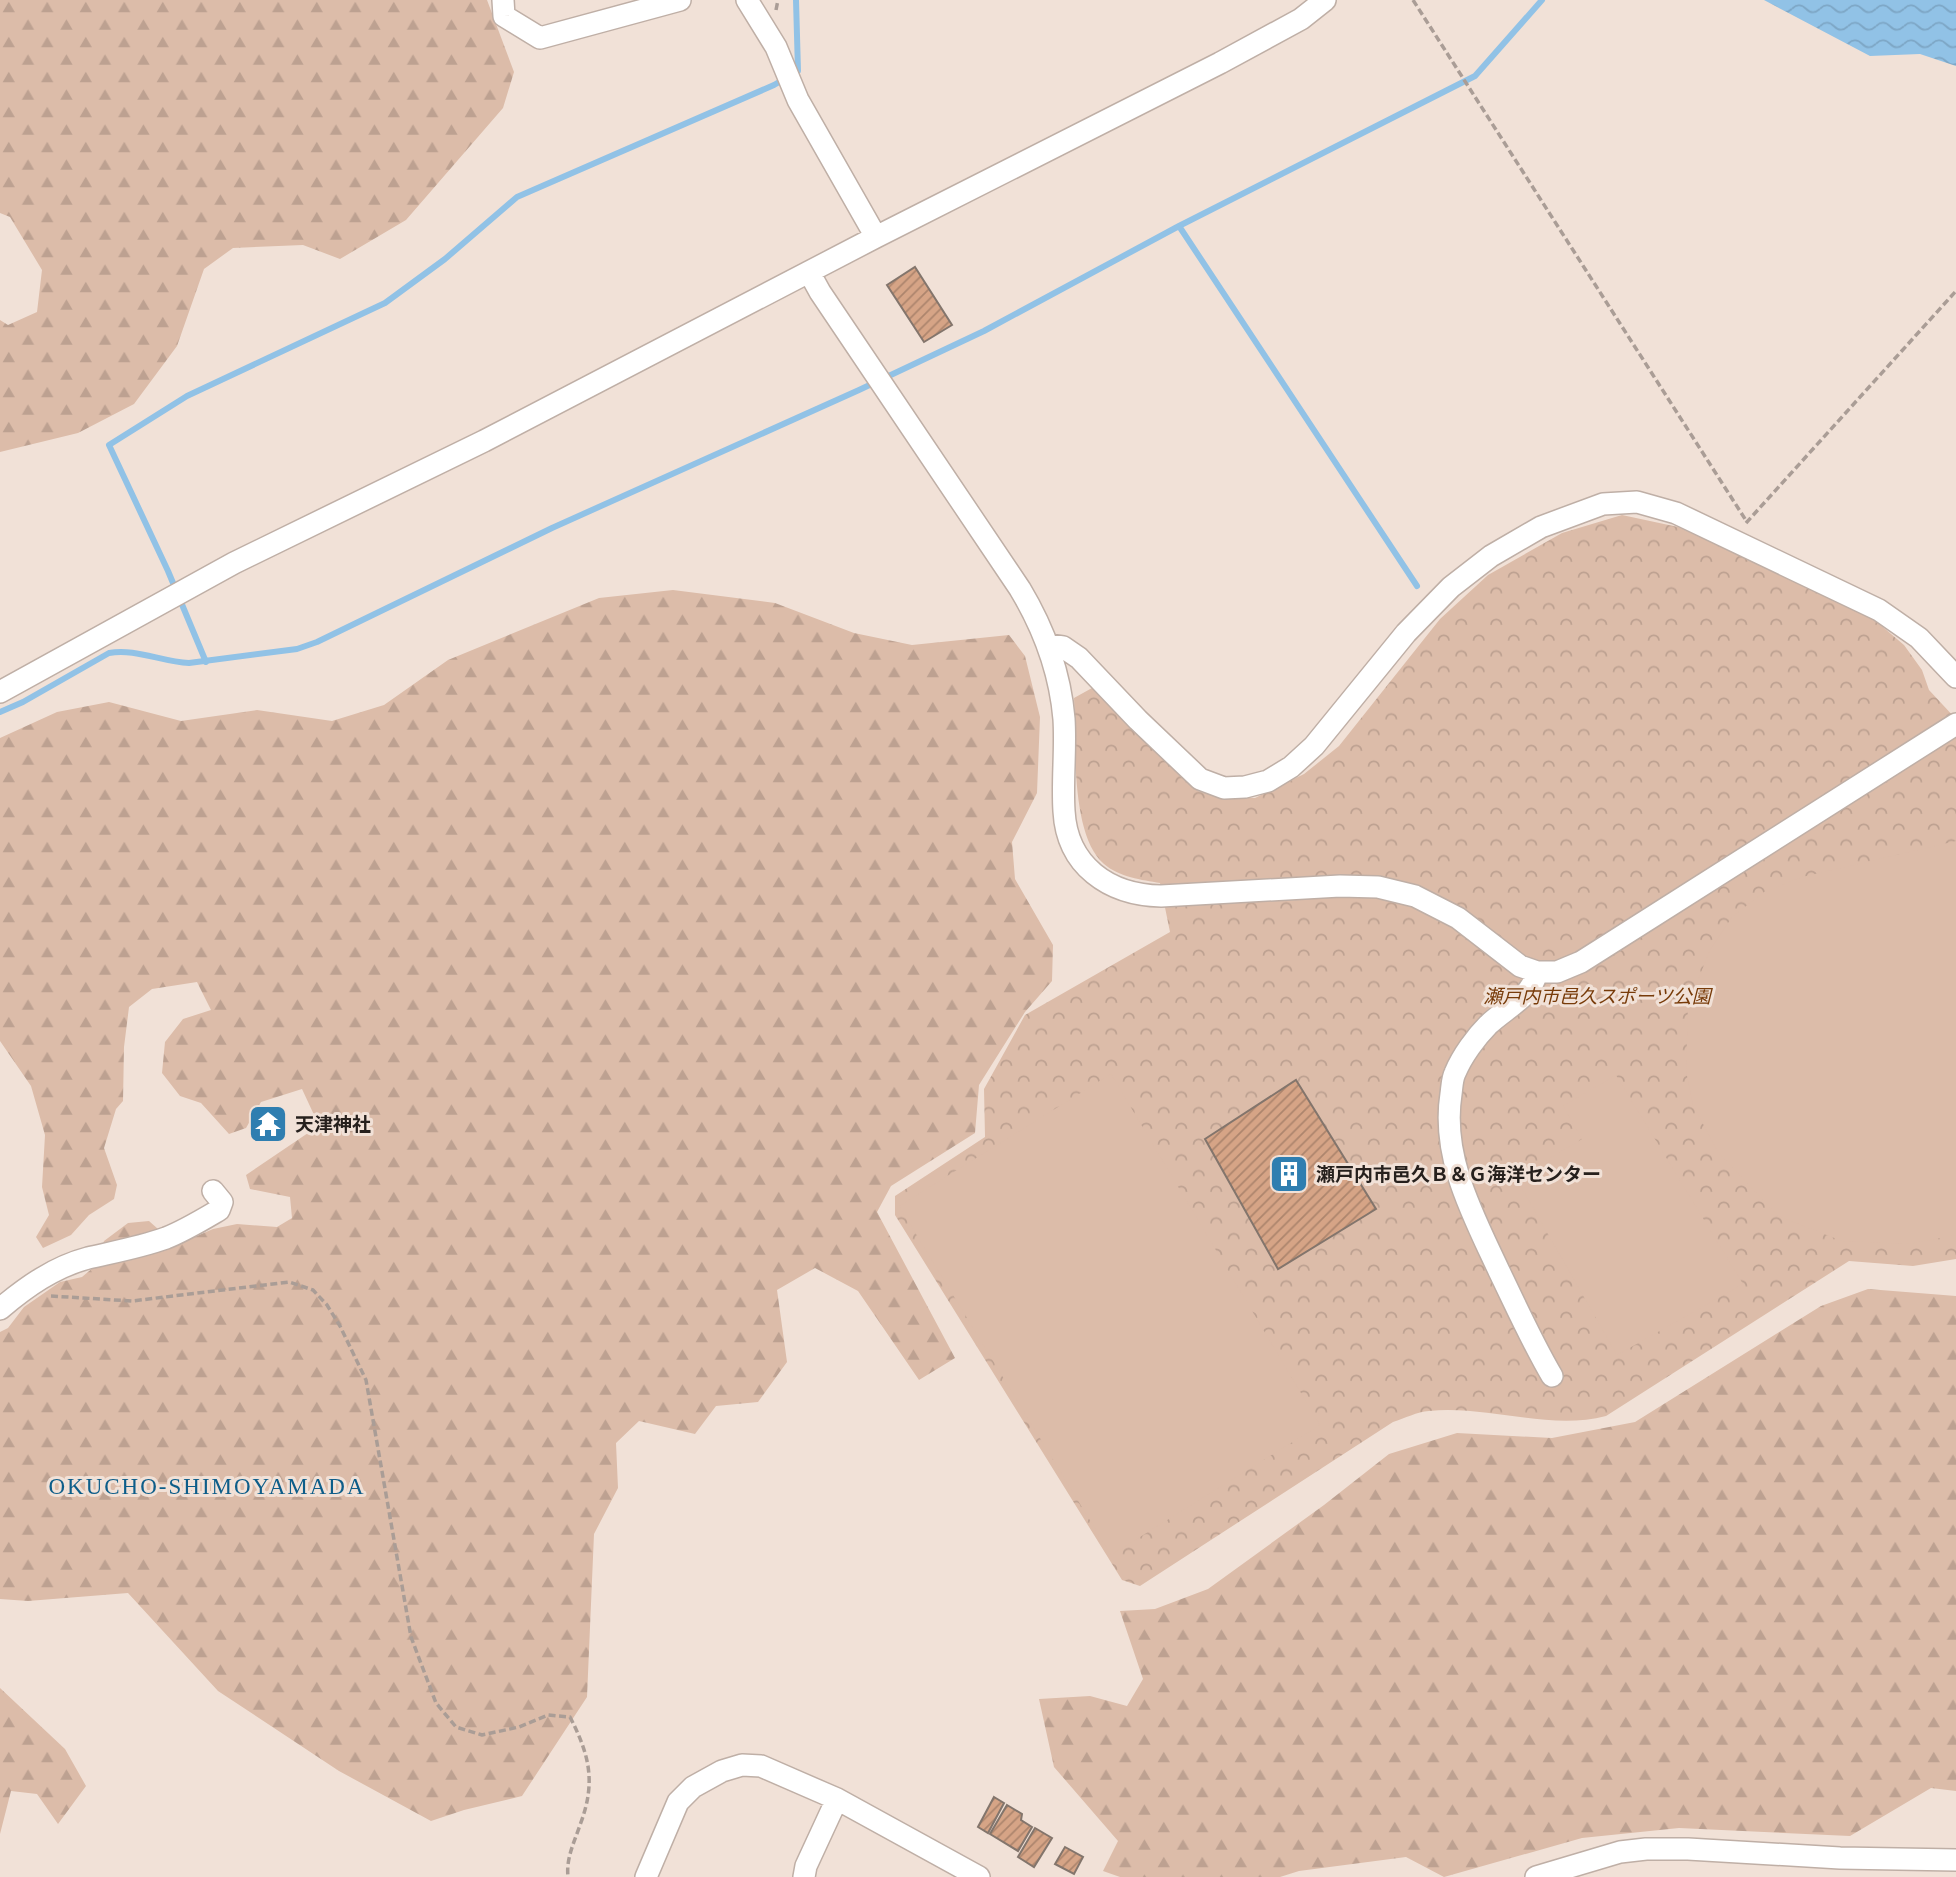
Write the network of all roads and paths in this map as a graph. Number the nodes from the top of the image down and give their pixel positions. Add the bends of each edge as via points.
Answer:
1 (503, 0) edge
2 (680, 0) edge
3 (747, 0) edge
4 (1325, 0) edge
5 (1413, 0) edge
6 (876, 237) junction
7 (809, 272) junction
8 (1956, 291) edge
9 (1950, 298) junction
10 (1956, 304) edge
11 (1747, 522) junction
12 (1739, 542) junction
13 (1049, 645) junction
14 (1956, 677) edge
15 (0, 692) edge
16 (1956, 724) edge
17 (1538, 972) junction
18 (213, 1191) dead end
19 (17, 1294) junction
20 (0, 1309) edge
21 (1552, 1376) dead end
22 (837, 1800) junction
23 (1956, 1860) edge
24 (568, 1877) edge
25 (646, 1877) edge
26 (803, 1877) edge
27 (979, 1877) edge
28 (1536, 1877) edge

1 - 2 street via 504,16 540,38
3 - 6 street
4 - 6 street via 1301,19 1220,63
5 - 11 path
6 - 7 street
7 - 13 street via 1020,589
7 - 15 street via 496,435 234,564
8 - 9 path
9 - 10 path
9 - 11 path
11 - 12 path
12 - 13 street via 1676,513 1637,502 1603,504 1541,527 1491,556 1451,587 1291,767 1245,788 1224,788 1200,779 1079,658
12 - 14 street via 1879,610 1919,638
13 - 17 street via 1064,719 1064,812 1069,837 1096,876 1138,896 1378,887 1415,896 1458,918 1520,966
16 - 17 street via 1581,962 1557,972
17 - 21 street via 1525,996 1476,1038 1454,1073 1448,1111 1451,1151 1469,1206
18 - 19 street via 222,1202 219,1210 194,1224 132,1249 85,1259 40,1278
19 - 20 street
19 - 24 path via 132,1301 289,1282 313,1290 341,1326 366,1380 411,1637 436,1703 456,1727 482,1735 548,1715 569,1717 584,1745 590,1783 586,1811 567,1862
22 - 25 street via 761,1766 722,1771 693,1787 678,1802
22 - 26 street
22 - 27 street
23 - 28 street via 1646,1849 1620,1852

